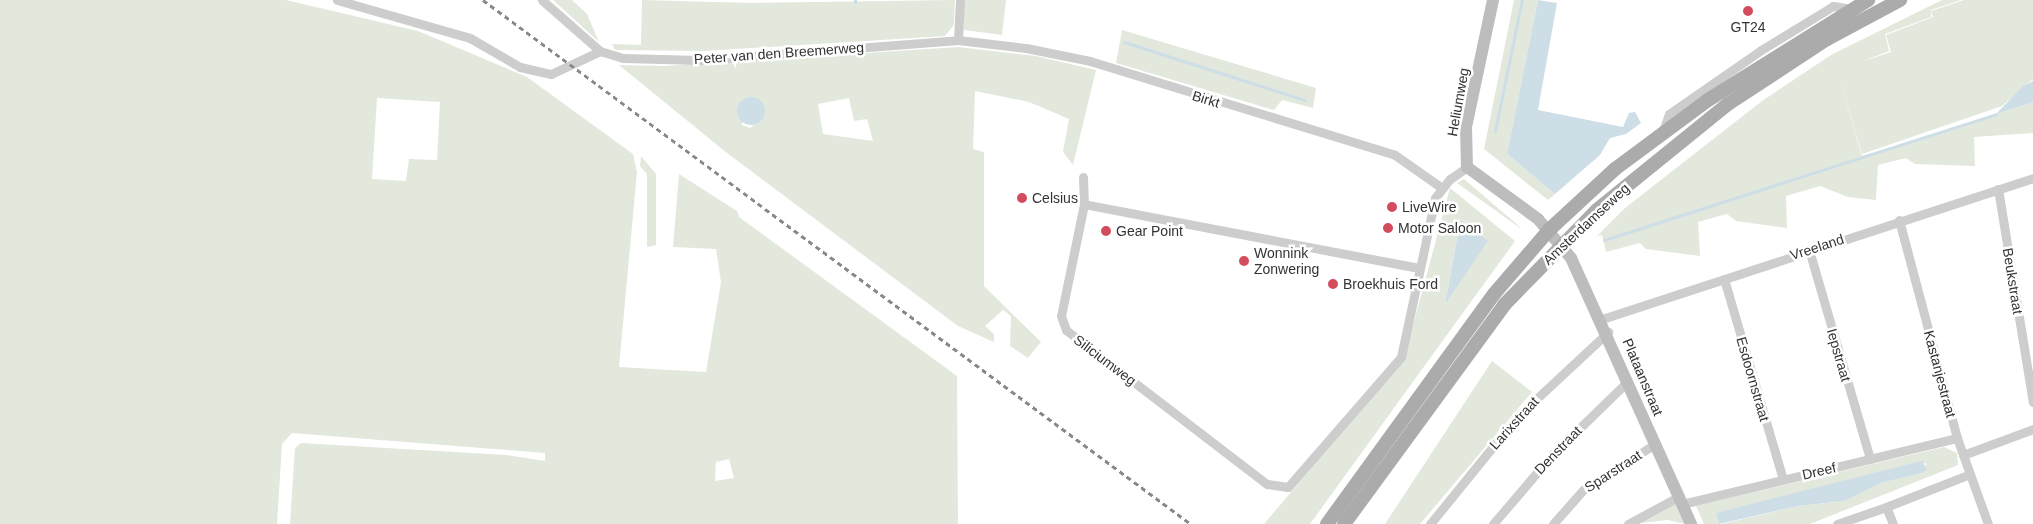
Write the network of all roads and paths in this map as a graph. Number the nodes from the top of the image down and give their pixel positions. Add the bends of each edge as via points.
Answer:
1 (337, 0) edge
2 (542, 0) edge
3 (960, 0) edge
4 (1493, 0) edge
5 (1868, 0) edge
6 (1900, 0) edge
7 (958, 40) junction
8 (600, 51) junction
9 (1467, 167) junction
10 (1083, 177) dead end
11 (2033, 178) edge
12 (1442, 188) junction
13 (1998, 189) junction
14 (1084, 204) junction
15 (1899, 220) junction
16 (1549, 230) junction
17 (1562, 246) junction
18 (1809, 250) junction
19 (1419, 268) junction
20 (1724, 279) junction
21 (1602, 320) junction
22 (1608, 332) junction
23 (1628, 381) junction
24 (2033, 402) edge
25 (2033, 429) edge
26 (1956, 438) junction
27 (1655, 444) junction
28 (1963, 455) junction
29 (1870, 459) junction
30 (1970, 474) junction
31 (1783, 479) junction
32 (1680, 500) junction
33 (1886, 507) junction
34 (1327, 524) edge
35 (1344, 524) edge
36 (1430, 524) edge
37 (1492, 524) edge
38 (1553, 524) edge
39 (1628, 524) edge
40 (1691, 524) edge
41 (1837, 524) edge
42 (1893, 524) edge
43 (1988, 524) edge

1 - 8 street via 470,38 536,73 551,74
2 - 8 street, Peter van den Breemerweg
3 - 7 street
4 - 9 street, Heliumweg via 1466,127
5 - 16 main road, Amsterdamseweg via 1662,134
6 - 17 main road, Amsterdamseweg via 1826,39 1720,110 1597,210
7 - 8 street, Peter van den Breemerweg via 700,60 623,58
7 - 12 street, Birkt via 1090,61 1395,156
9 - 12 street, Siliciumweg
9 - 16 street
10 - 14 street, Siliciumweg
11 - 13 street, Vreeland
12 - 19 street, Siliciumweg via 1435,198
13 - 15 street, Vreeland
13 - 24 street, Beukstraat
14 - 19 street
14 - 19 street, Siliciumweg via 1061,316 1066,330 1267,484 1288,487 1296,482 1400,357
15 - 18 street, Vreeland
15 - 26 street, Kastanjestraat
16 - 17 street, Plataanstraat
16 - 34 main road, Amsterdamseweg via 1494,294
17 - 21 street, Plataanstraat
17 - 35 main road, Amsterdamseweg via 1504,305
18 - 20 street, Vreeland
18 - 29 street, Iepstraat
20 - 21 street, Vreeland
20 - 31 street, Esdoornstraat
21 - 22 street, Plataanstraat
22 - 23 street, Plataanstraat
22 - 36 street, Larixstraat via 1517,417
23 - 27 street, Plataanstraat
23 - 37 street, Denstraat via 1552,454
25 - 28 street
26 - 28 street, Kastanjestraat
26 - 29 street, Dreef
27 - 32 street, Plataanstraat
27 - 38 street, Sparstraat via 1583,490
28 - 30 street, Kastanjestraat
29 - 31 street, Dreef
30 - 33 street
30 - 43 street, Kastanjestraat
31 - 32 street, Dreef
32 - 39 street, Dreef
32 - 40 street, Plataanstraat
33 - 41 street
33 - 42 street

